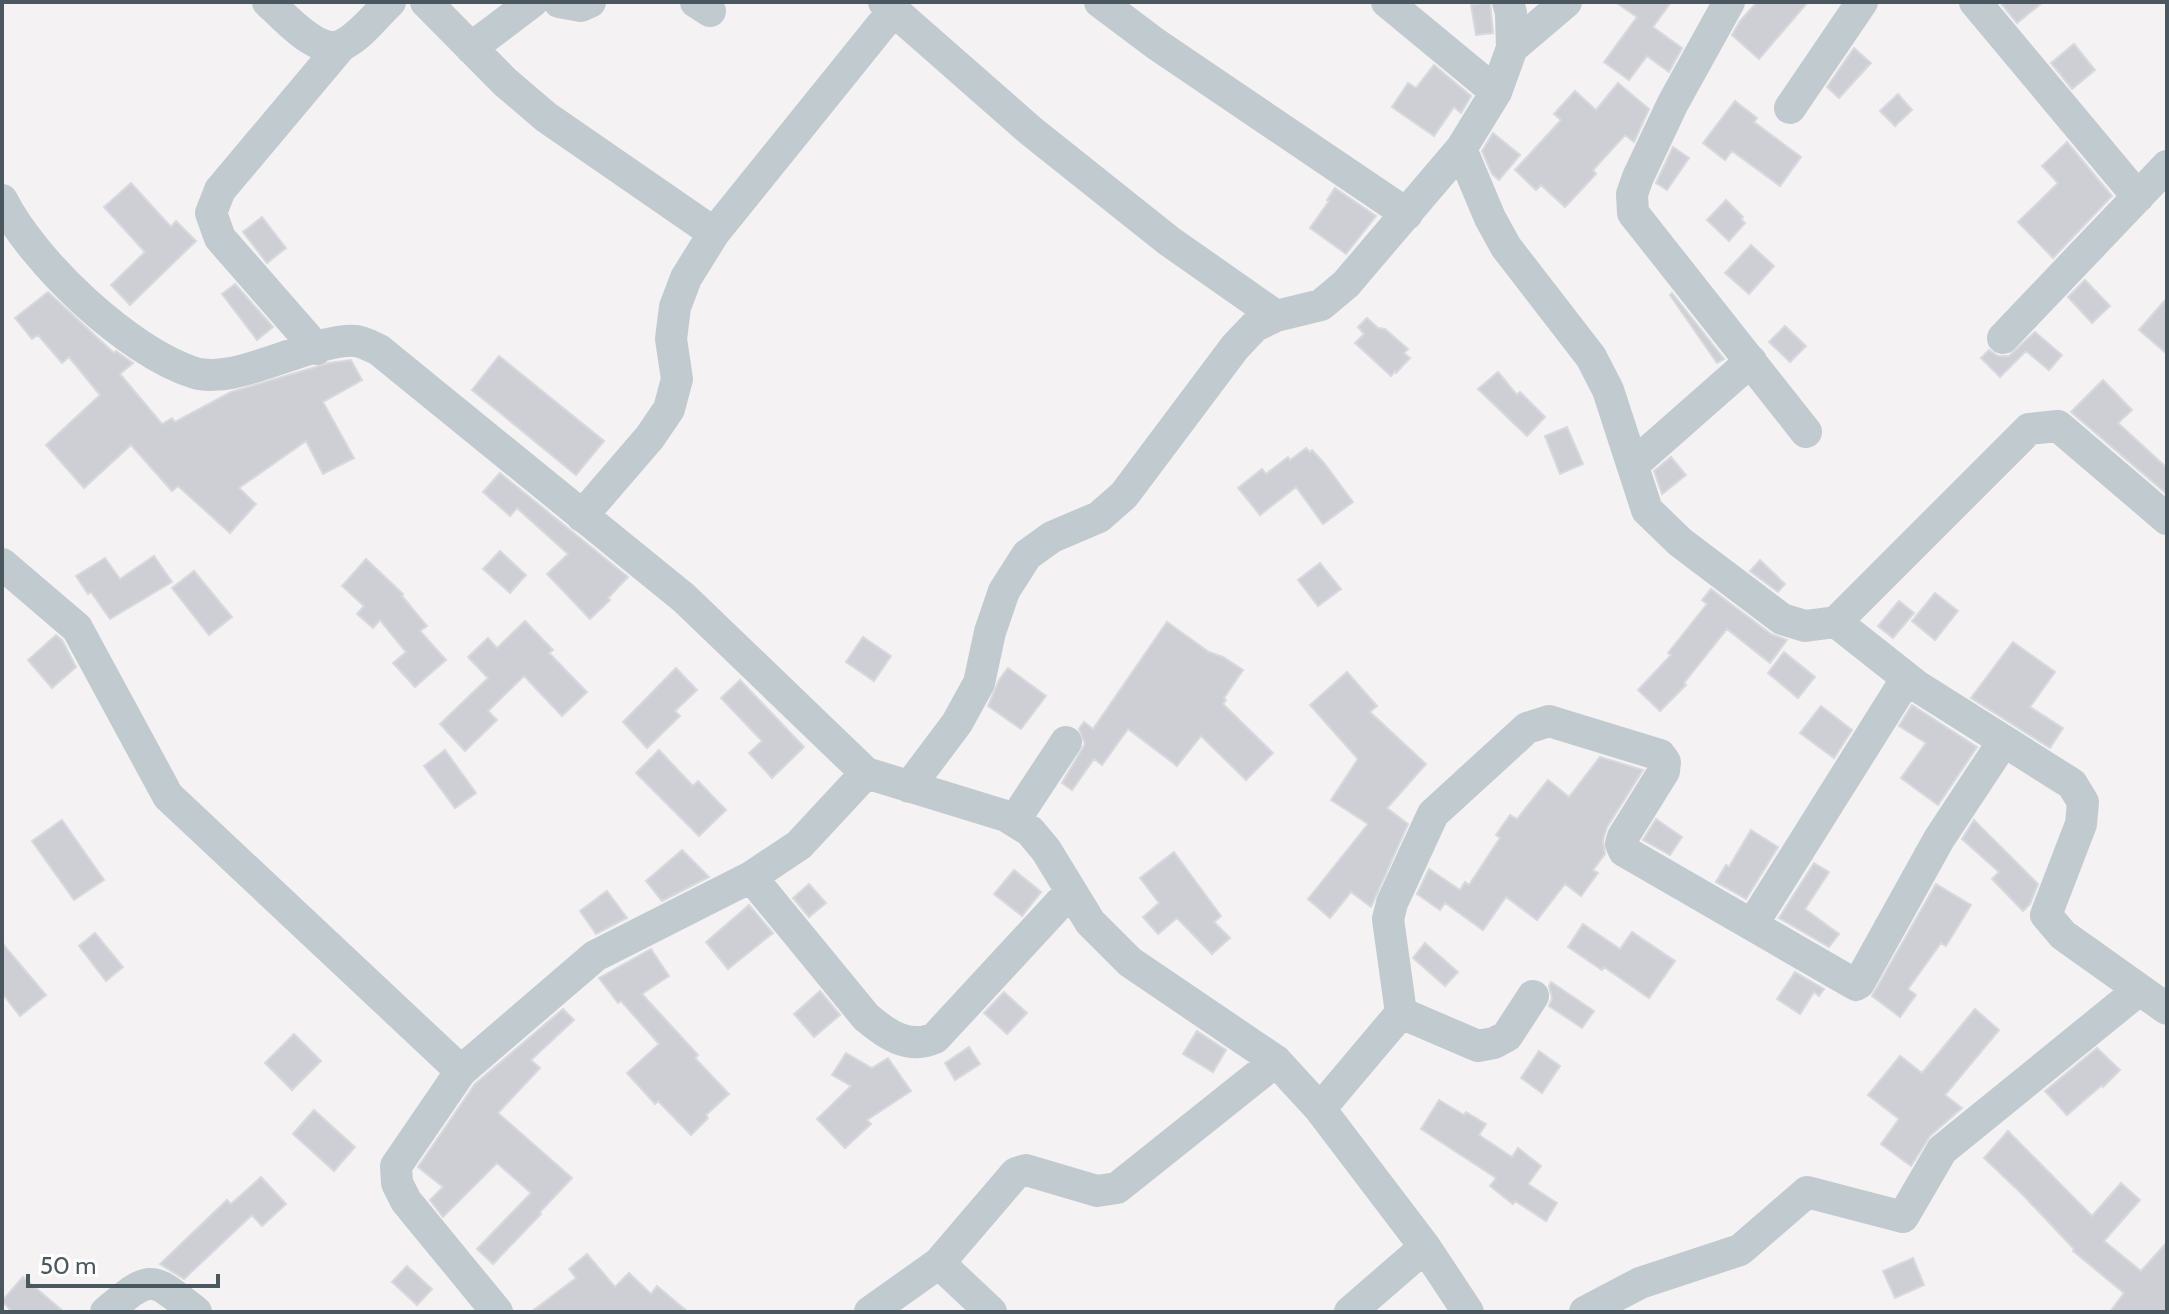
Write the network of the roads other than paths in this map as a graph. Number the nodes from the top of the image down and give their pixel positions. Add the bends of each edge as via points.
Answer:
1 (268, 2) edge
2 (390, 2) edge
3 (426, 2) edge
4 (532, 2) edge
5 (559, 2) edge
6 (590, 2) edge
7 (1100, 2) edge
8 (1387, 2) edge
9 (1508, 2) edge
10 (1566, 2) edge
11 (1729, 2) edge
12 (1862, 2) edge
13 (1975, 2) edge
14 (889, 6) edge
15 (341, 46) junction
16 (471, 48) junction
17 (1512, 48) junction
18 (1496, 92) junction
19 (1790, 108) dead end
20 (1461, 149) junction
21 (2167, 166) edge
22 (2138, 197) junction
23 (1407, 214) junction
24 (6, 218) edge
25 (714, 233) junction
26 (1276, 316) junction
27 (2003, 338) dead end
28 (317, 349) junction
29 (1751, 361) junction
30 (1806, 432) dead end
31 (1634, 464) junction
32 (582, 516) junction
33 (2167, 519) edge
34 (2, 564) edge
35 (1836, 622) junction
36 (1907, 678) junction
37 (1066, 742) dead end
38 (2003, 742) junction
39 (866, 773) junction
40 (909, 787) junction
41 (1014, 821) junction
42 (751, 877) junction
43 (1071, 891) junction
44 (1752, 925) junction
45 (2139, 990) junction
46 (1533, 996) dead end
47 (2167, 1009) edge
48 (1401, 1013) junction
49 (1276, 1061) junction
50 (461, 1071) junction
51 (1320, 1109) junction
52 (1425, 1247) junction
53 (939, 1263) junction
54 (106, 1312) edge
55 (196, 1312) edge
56 (497, 1312) edge
57 (870, 1312) edge
58 (991, 1312) edge
59 (1350, 1312) edge
60 (1468, 1312) edge
61 (1585, 1312) edge

1 - 15 street via 307,37 325,47
2 - 15 street
3 - 16 street
4 - 16 street
5 - 6 street
7 - 23 street
8 - 18 street
9 - 17 street
10 - 17 street
11 - 29 street via 1673,103 1638,177 1632,204 1643,229
12 - 19 street
13 - 22 street
14 - 25 street
14 - 26 street via 1042,141 1169,241
15 - 28 street via 220,190 211,213 220,238
16 - 25 street via 546,117
17 - 18 street
18 - 20 street
20 - 23 street
20 - 31 street via 1506,247 1591,357
21 - 22 street
22 - 27 street
23 - 26 street via 1321,305
24 - 28 street via 96,312 158,357 198,374 229,374
25 - 32 street via 675,307 671,339 677,379 669,409
26 - 40 street via 1255,326 1235,347 1124,495 1099,517 1052,537 1027,555 1004,591 979,683 957,723
28 - 32 street via 357,341 379,350
29 - 30 street
29 - 31 street
31 - 35 street via 1647,510 1734,585 1782,619 1805,626
32 - 39 street via 684,598
33 - 35 street via 2058,426 2029,429
34 - 50 street via 77,628 168,796
35 - 36 street
36 - 38 street
36 - 44 street
37 - 41 street
38 - 44 street via 1939,839 1859,983 1850,983
38 - 45 street via 2072,784 2083,802 2081,824 2046,915 2063,935
39 - 40 street
39 - 42 street via 799,845
40 - 41 street
41 - 43 street via 1046,850
42 - 43 street via 866,1017 885,1033 923,1044 935,1038
42 - 50 street via 595,956
43 - 49 street via 1090,922 1130,962
44 - 48 street via 1624,851 1623,837 1664,771 1660,755 1549,721 1527,728 1507,744 1433,814 1388,919
45 - 47 street
45 - 61 street via 1942,1150 1903,1217 1807,1192 1740,1250 1640,1283
46 - 48 street via 1507,1036 1478,1046
48 - 51 street
49 - 51 street
49 - 53 street via 1117,1188 1097,1191 1026,1170 1016,1173
50 - 56 street via 396,1166 397,1183 414,1212
51 - 52 street
52 - 59 street
52 - 60 street
53 - 57 street
53 - 58 street
54 - 55 street via 139,1284 151,1283

